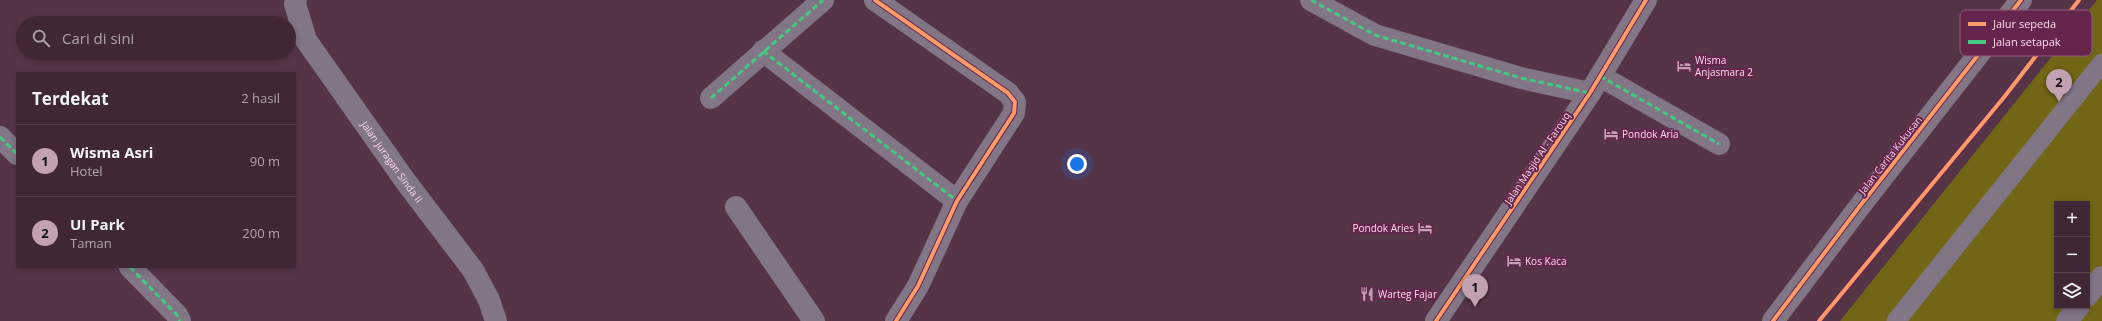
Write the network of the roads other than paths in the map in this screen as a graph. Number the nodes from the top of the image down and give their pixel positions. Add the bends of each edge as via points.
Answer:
1 (296, 0) edge
2 (823, 0) edge
3 (875, 0) edge
4 (1310, 0) edge
5 (1646, 0) edge
6 (2021, 0) edge
7 (2013, 10) edge
8 (763, 52) junction
9 (1977, 56) edge
10 (2102, 63) edge
11 (1595, 85) junction
12 (711, 98) dead end
13 (0, 138) edge
14 (1719, 144) dead end
15 (16, 153) edge
16 (957, 201) junction
17 (736, 207) dead end
18 (131, 268) edge
19 (2102, 277) edge
20 (2090, 292) edge
21 (2077, 309) edge
22 (180, 321) edge
23 (496, 321) edge
24 (814, 321) edge
25 (896, 321) edge
26 (1436, 321) edge
27 (1773, 321) edge
28 (1896, 321) edge
29 (2067, 321) edge

1 - 23 street, Jalan Juragan Sinda II via 306,40 406,182 473,270 490,300
2 - 8 street
3 - 16 street via 1008,93 1015,102 1014,113
4 - 11 street via 1375,35 1521,78
5 - 11 street, Jalan Masjid Al - Farouq
6 - 7 street, Jalan Carita Kukusan
8 - 12 street
8 - 16 street
9 - 27 street, Jalan Carita Kukusan
10 - 28 lane
11 - 14 street
11 - 26 street, Jalan Masjid Al - Farouq
13 - 15 street
16 - 25 street via 918,286
17 - 24 street
18 - 22 street
19 - 20 street
21 - 29 street

